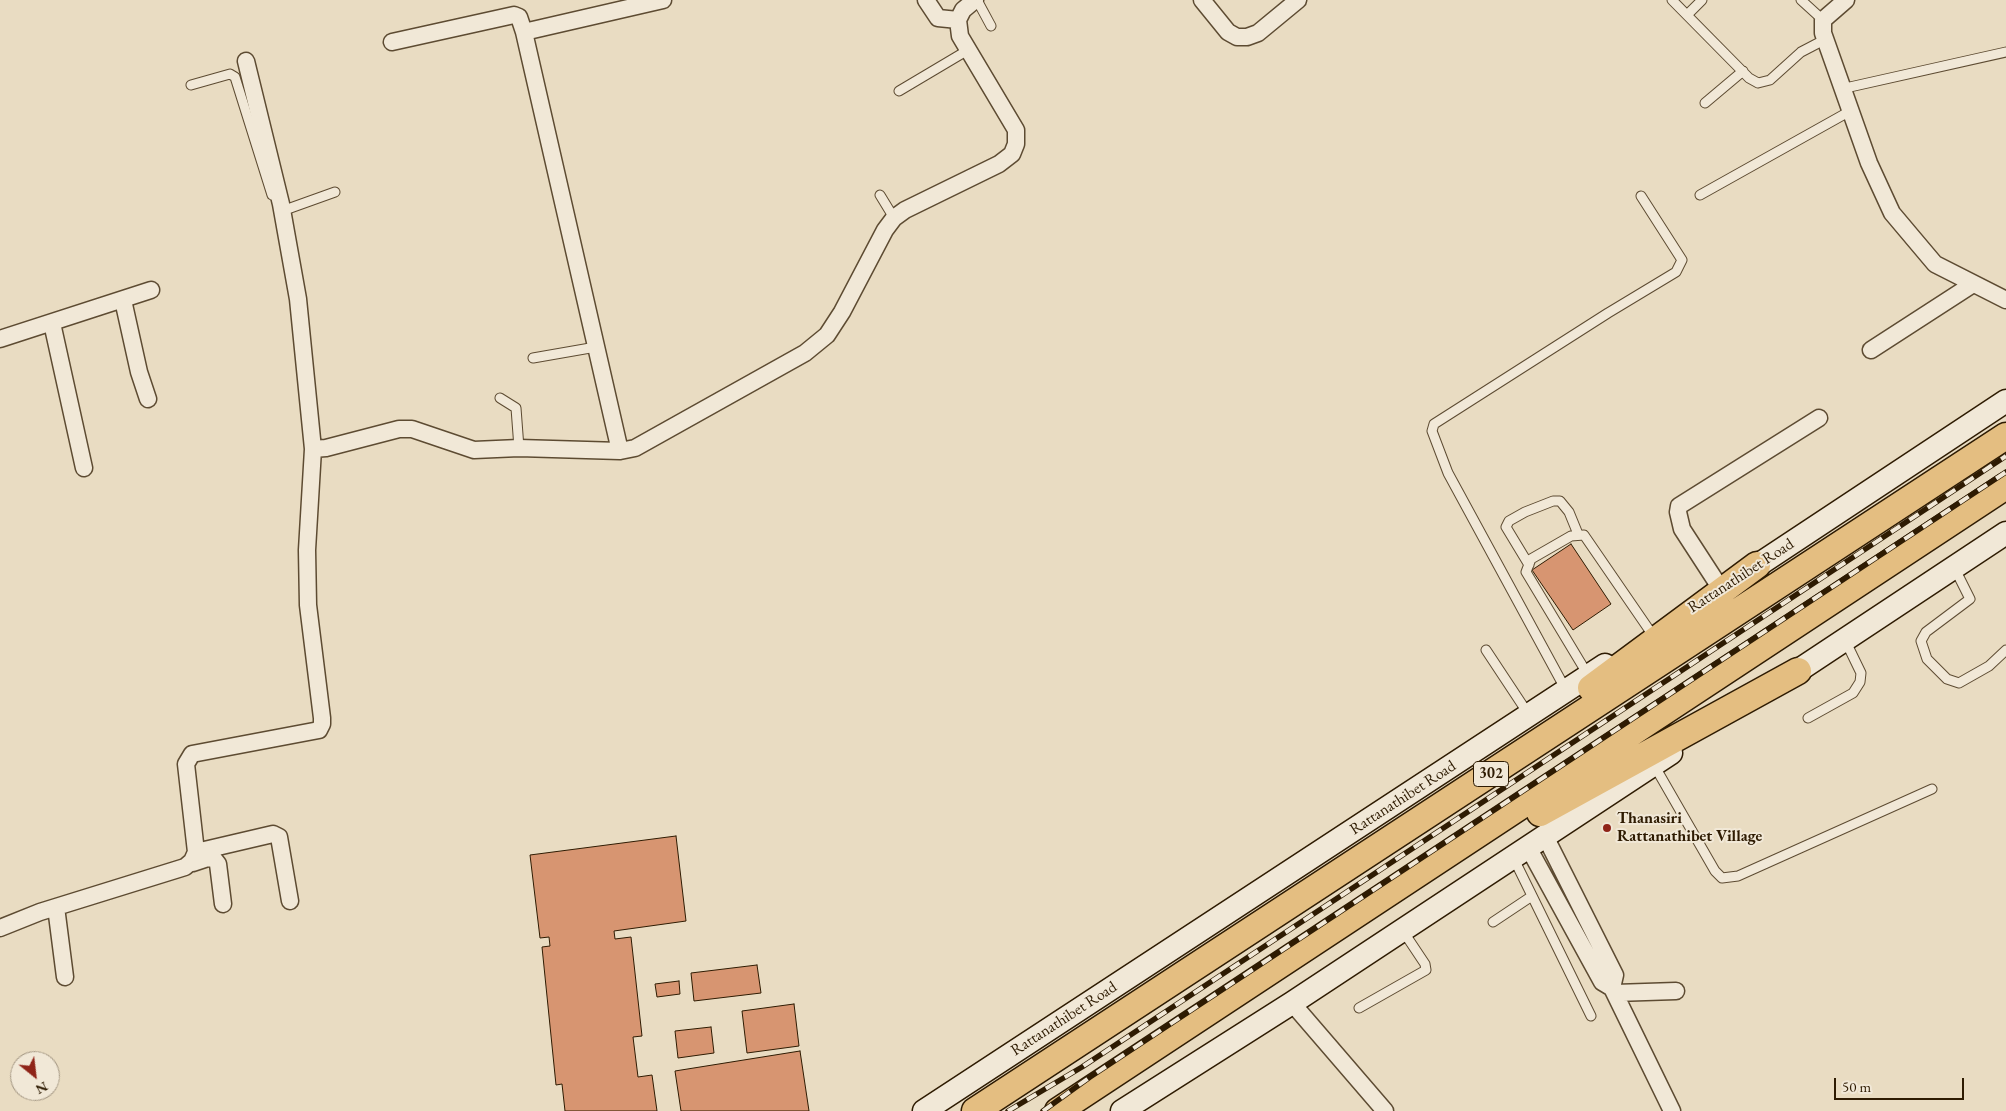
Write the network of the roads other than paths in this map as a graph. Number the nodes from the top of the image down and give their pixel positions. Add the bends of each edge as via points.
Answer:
1 (663, 0) edge
2 (926, 0) edge
3 (976, 0) edge
4 (1202, 0) edge
5 (1298, 0) edge
6 (1672, 0) edge
7 (1702, 0) edge
8 (1801, 0) edge
9 (1846, 0) edge
10 (1688, 14) junction
11 (958, 20) junction
12 (1823, 20) junction
13 (991, 26) dead end
14 (524, 32) junction
15 (1824, 40) junction
16 (392, 42) dead end
17 (968, 50) junction
18 (2006, 52) edge
19 (246, 62) dead end
20 (1743, 71) junction
21 (191, 85) dead end
22 (1842, 89) junction
23 (900, 91) dead end
24 (1705, 103) dead end
25 (1852, 110) junction
26 (335, 192) dead end
27 (880, 195) dead end
28 (1700, 195) dead end
29 (1641, 196) dead end
30 (281, 207) junction
31 (894, 218) junction
32 (1973, 284) junction
33 (151, 290) dead end
34 (123, 300) junction
35 (2006, 300) edge
36 (52, 323) junction
37 (0, 339) edge
38 (596, 347) junction
39 (1871, 350) dead end
40 (533, 358) dead end
41 (500, 398) dead end
42 (148, 399) dead end
43 (2006, 401) edge
44 (1819, 418) dead end
45 (2006, 436) edge
46 (519, 448) junction
47 (313, 449) junction
48 (620, 451) junction
49 (84, 468) dead end
50 (2006, 486) edge
51 (2006, 533) edge
52 (1578, 534) junction
53 (1529, 565) junction
54 (1757, 566) junction
55 (1954, 567) junction
56 (1721, 589) junction
57 (1652, 634) junction
58 (1845, 640) junction
59 (1486, 650) dead end
60 (2006, 650) edge
61 (1798, 671) junction
62 (1588, 676) junction
63 (1566, 690) junction
64 (1529, 715) junction
65 (1808, 718) dead end
66 (1654, 765) junction
67 (1932, 789) dead end
68 (1529, 846) junction
69 (192, 858) junction
70 (1351, 865) junction
71 (1532, 896) junction
72 (290, 901) dead end
73 (223, 904) dead end
74 (1375, 904) junction
75 (56, 907) junction
76 (1493, 922) dead end
77 (0, 928) edge
78 (1402, 929) junction
79 (65, 977) dead end
80 (1614, 991) junction
81 (1676, 991) dead end
82 (1292, 1003) junction
83 (1359, 1008) dead end
84 (1591, 1016) dead end
85 (924, 1111) edge
86 (975, 1111) edge
87 (1058, 1111) edge
88 (1122, 1111) edge
89 (1385, 1111) edge
90 (1672, 1111) edge

1 - 14 street
2 - 11 street via 938,18
3 - 11 street via 963,10
3 - 13 lane
4 - 5 street via 1228,32 1247,37 1258,33
6 - 10 lane
7 - 10 lane
8 - 12 lane
9 - 12 street
10 - 20 lane
11 - 17 street via 960,36
12 - 15 street
14 - 16 street via 519,17 514,15
14 - 38 street
15 - 20 lane via 1801,52 1770,80 1758,83
15 - 22 street
17 - 23 lane
17 - 31 street via 1016,130 1012,154 1000,164
18 - 22 lane
19 - 30 street
20 - 24 lane
21 - 30 lane via 230,74 235,77 265,178
22 - 25 street
25 - 28 lane
25 - 32 street via 1869,162 1892,213 1935,264
26 - 30 lane
27 - 31 lane
29 - 63 lane via 1682,260 1676,272 1434,424 1432,431 1448,473
30 - 47 street via 298,299
31 - 48 street via 827,335 805,353 652,440
32 - 35 street
32 - 39 street
33 - 34 street
34 - 36 street
34 - 42 street
36 - 37 street
36 - 49 street
38 - 40 lane
38 - 48 street
41 - 46 lane via 516,408
43 - 54 main road, Rattanathibet Road / 302
44 - 56 street via 1679,506 1682,529
45 - 70 main road, Rattanathibet Road / 302
46 - 47 street via 474,450 412,428
46 - 48 street
47 - 69 street via 307,550 308,605 322,724 319,730 192,754 186,764
50 - 74 main road, 302
51 - 55 main road
52 - 53 lane via 1531,559
52 - 53 lane via 1569,512 1560,501 1553,501 1509,521 1506,527
52 - 57 lane via 1584,535
53 - 62 lane via 1526,572
54 - 56 main road, Rattanathibet Road / 302
54 - 70 main road
55 - 58 main road
55 - 60 lane via 1970,599 1926,632 1921,641 1927,659 1947,679 1959,683 1989,666
56 - 57 main road, Rattanathibet Road / 302
57 - 62 main road, Rattanathibet Road / 302
58 - 61 main road
58 - 65 lane via 1861,673 1860,682 1853,692
59 - 64 lane
61 - 66 main road
61 - 74 main road
62 - 63 main road, Rattanathibet Road / 302
63 - 64 main road, Rattanathibet Road / 302
64 - 85 main road, Rattanathibet Road / 302
66 - 67 lane via 1722,878 1738,876
66 - 68 main road
68 - 71 lane
68 - 78 main road
68 - 80 street via 1614,975
69 - 72 street via 273,834 279,837
69 - 73 street via 214,859 218,864
69 - 75 street via 185,867
70 - 86 main road, Rattanathibet Road / 302
71 - 76 lane
71 - 84 lane
74 - 87 main road, 302
75 - 77 street
75 - 79 street
78 - 82 main road
78 - 83 lane via 1426,970
80 - 81 street
80 - 90 street
82 - 88 main road
82 - 89 street

